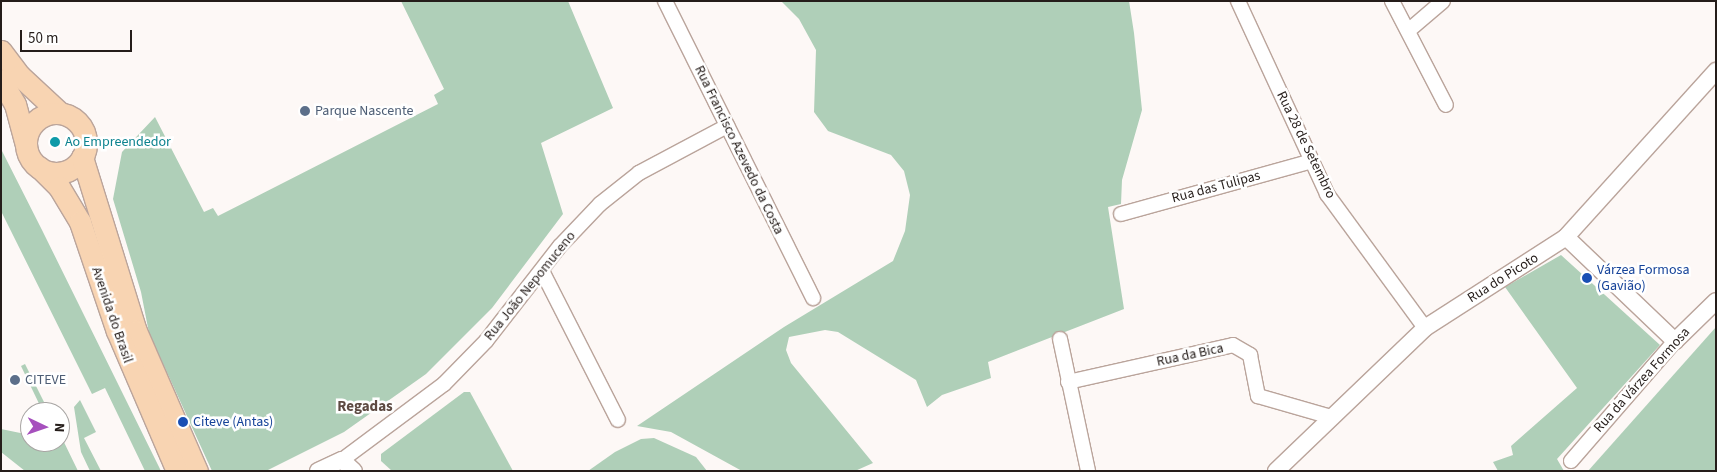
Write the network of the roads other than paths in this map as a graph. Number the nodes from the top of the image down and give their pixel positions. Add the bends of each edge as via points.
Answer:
1 (664, 1) edge
2 (1238, 1) edge
3 (1392, 1) edge
4 (1442, 1) edge
5 (1408, 32) junction
6 (1, 51) edge
7 (1716, 71) edge
8 (1, 80) edge
9 (1446, 105) dead end
10 (60, 113) junction
11 (727, 126) junction
12 (26, 146) junction
13 (82, 157) junction
14 (1312, 160) junction
15 (38, 167) junction
16 (1121, 214) dead end
17 (1566, 237) junction
18 (542, 272) junction
19 (813, 298) dead end
20 (1716, 300) edge
21 (1425, 328) junction
22 (1060, 339) dead end
23 (1675, 341) junction
24 (1068, 382) junction
25 (1331, 417) junction
26 (618, 420) dead end
27 (1571, 461) dead end
28 (348, 465) edge
29 (177, 471) edge
30 (197, 471) edge
31 (318, 471) edge
32 (1088, 471) edge
33 (1276, 471) edge

1 - 11 street, Rua Francisco Azevedo da Costa
2 - 14 street, Rua 28 de Setembro
3 - 5 street
4 - 5 street
5 - 9 street
6 - 10 main road via 20,76
7 - 17 street, Rua do Picoto
8 - 12 main road via 16,104
10 - 12 main road via 35,121
10 - 13 main road via 70,116 82,128 86,146
11 - 18 street, Rua João Nepomuceno via 639,173 607,198 570,235
11 - 19 street, Rua Francisco Azevedo da Costa
12 - 15 main road
13 - 15 main road via 62,172
13 - 30 main road, Avenida do Brasil via 136,330
14 - 16 street, Rua das Tulipas
14 - 21 street, Rua 28 de Setembro via 1328,194
15 - 29 main road, Avenida do Brasil via 60,187 80,222 120,340
17 - 21 street, Rua do Picoto
17 - 23 street
18 - 26 street
18 - 28 street, Rua João Nepomuceno via 486,341 444,384
20 - 23 street, Rua da Várzea Formosa
21 - 25 street, Rua do Picoto
22 - 24 street
23 - 27 street, Rua da Várzea Formosa
24 - 25 street, Rua da Bica via 1233,345 1250,355 1258,396
24 - 32 street
25 - 33 street, Rua do Picoto
28 - 31 street

